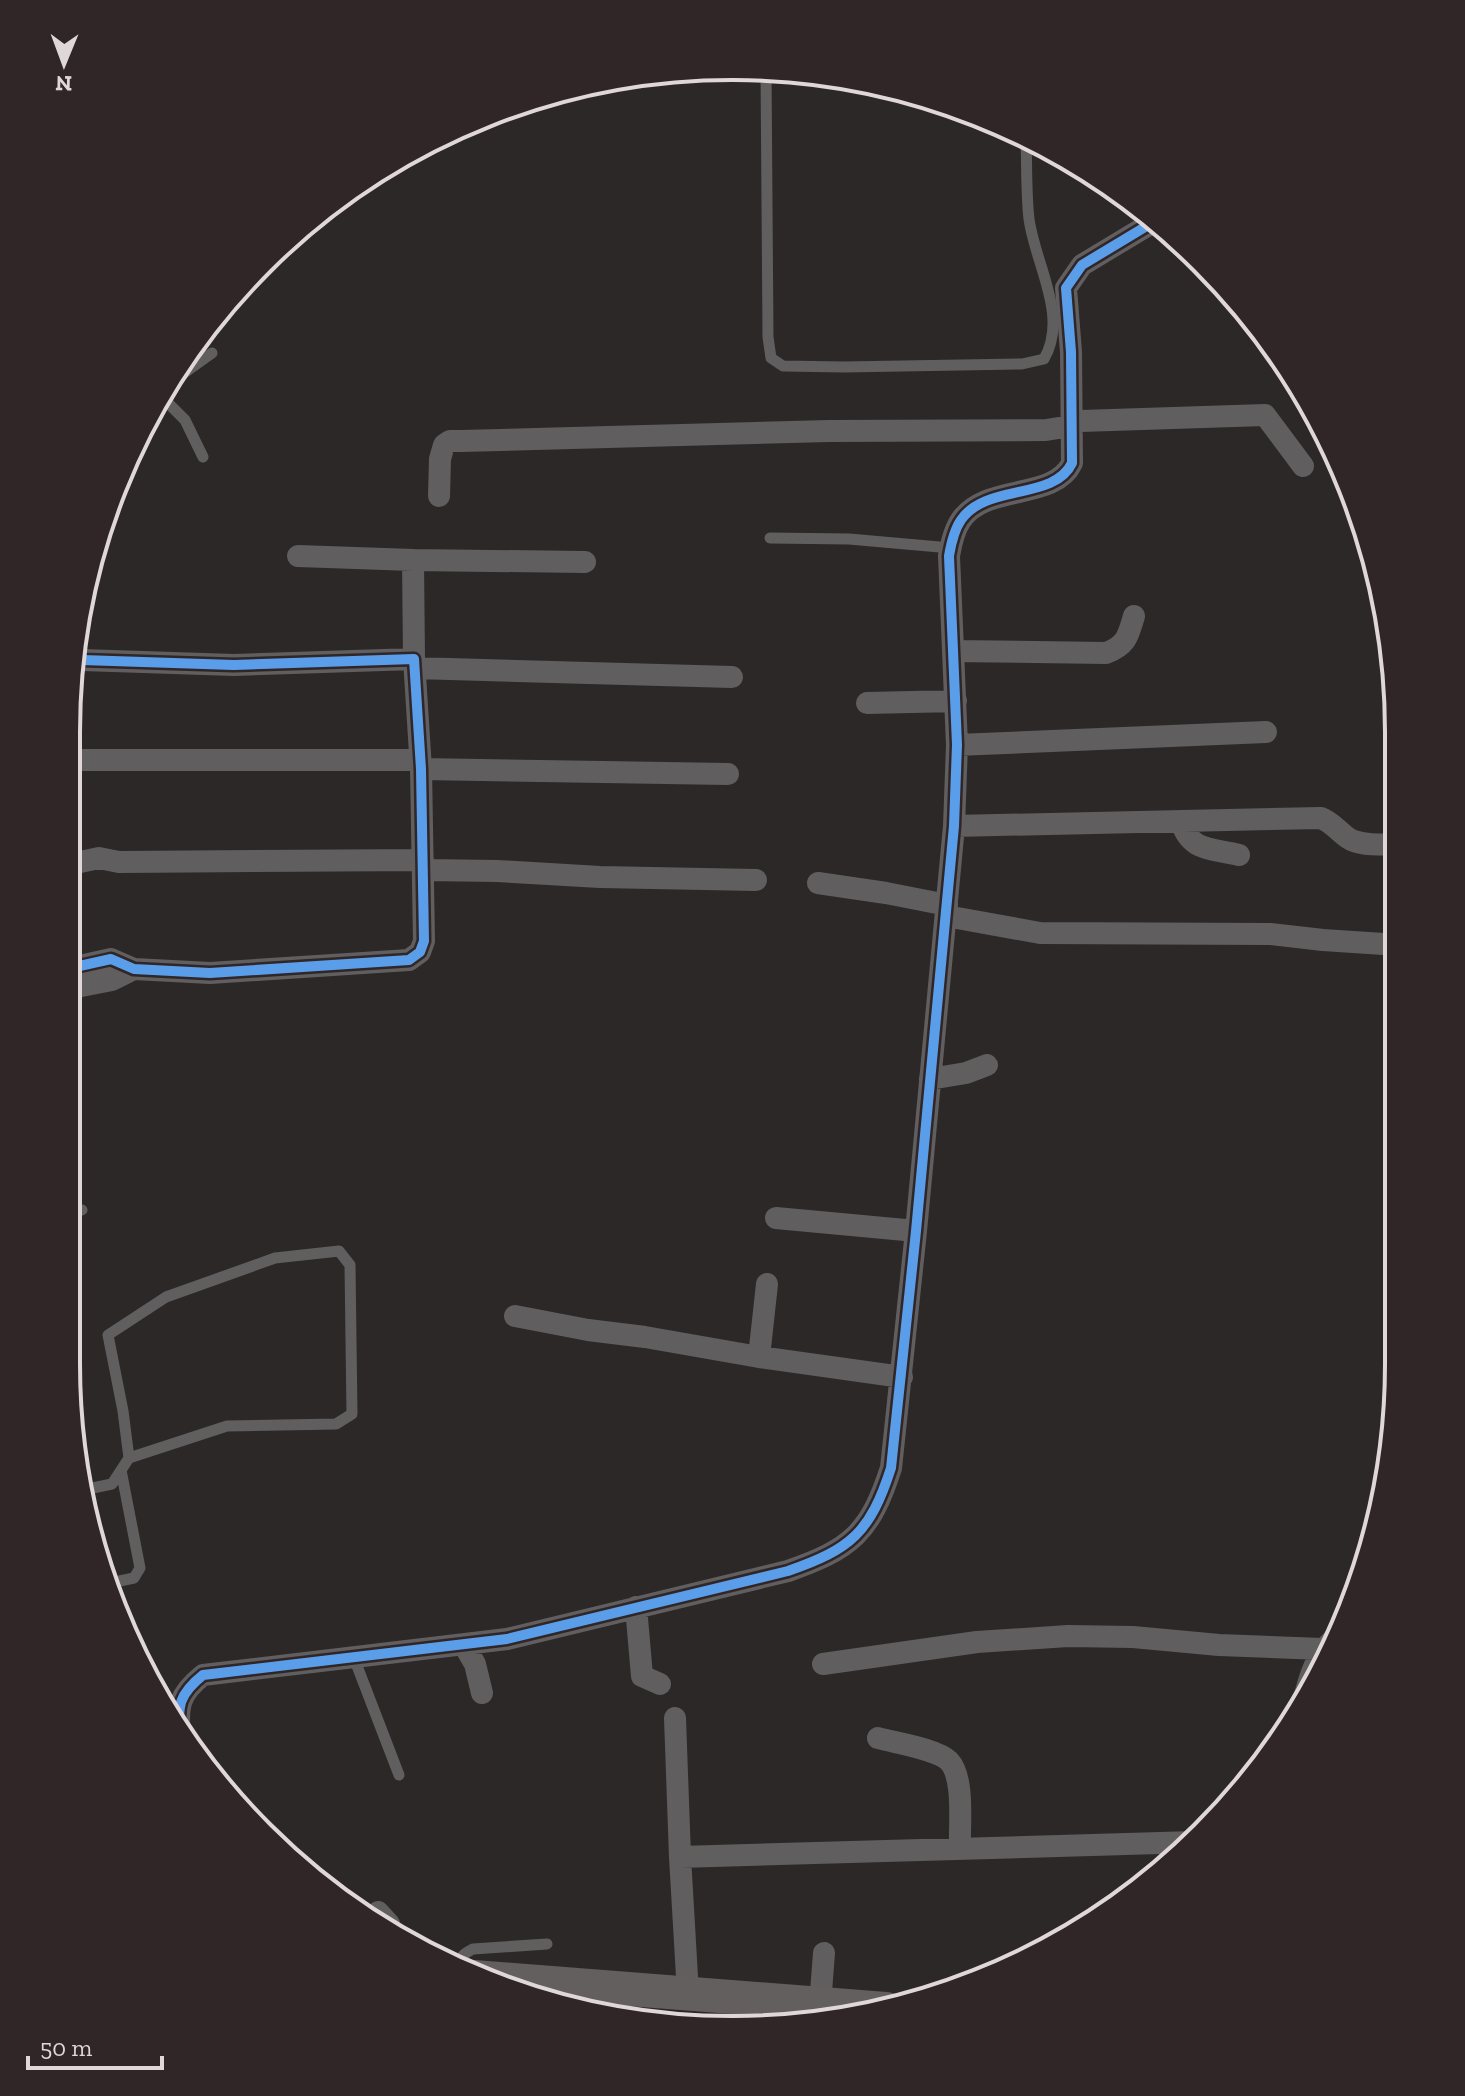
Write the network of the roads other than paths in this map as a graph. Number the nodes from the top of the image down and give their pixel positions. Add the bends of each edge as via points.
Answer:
1 (766, 81) edge
2 (1027, 150) edge
3 (1145, 227) edge
4 (212, 353) dead end
5 (192, 367) edge
6 (169, 404) edge
7 (1071, 426) junction
8 (203, 457) dead end
9 (1303, 466) dead end
10 (439, 496) dead end
11 (770, 538) dead end
12 (951, 548) junction
13 (298, 556) dead end
14 (413, 560) junction
15 (585, 562) dead end
16 (1134, 616) dead end
17 (954, 651) junction
18 (84, 660) edge
19 (415, 664) junction
20 (732, 677) dead end
21 (956, 701) junction
22 (867, 703) dead end
23 (1266, 732) dead end
24 (957, 745) junction
25 (80, 760) edge
26 (420, 764) junction
27 (728, 774) dead end
28 (1181, 821) junction
29 (954, 826) junction
30 (1385, 844) edge
31 (1239, 855) dead end
32 (80, 862) edge
33 (424, 865) junction
34 (756, 880) dead end
35 (818, 883) dead end
36 (946, 910) junction
37 (1385, 944) edge
38 (80, 966) edge
39 (134, 969) junction
40 (80, 986) edge
41 (987, 1065) dead end
42 (930, 1079) junction
43 (776, 1218) dead end
44 (916, 1231) junction
45 (767, 1284) dead end
46 (515, 1316) dead end
47 (759, 1357) junction
48 (902, 1377) junction
49 (129, 1458) junction
50 (121, 1470) junction
51 (93, 1488) edge
52 (118, 1581) edge
53 (636, 1607) junction
54 (464, 1645) junction
55 (1319, 1649) edge
56 (354, 1658) junction
57 (823, 1664) dead end
58 (660, 1684) dead end
59 (482, 1693) dead end
60 (179, 1709) edge
61 (675, 1718) dead end
62 (878, 1738) dead end
63 (399, 1775) dead end
64 (1175, 1842) edge
65 (960, 1848) junction
66 (680, 1857) junction
67 (547, 1944) dead end
68 (824, 1953) dead end
69 (463, 1957) edge
70 (523, 1981) edge
71 (688, 1994) junction
72 (820, 2005) junction
73 (841, 2006) edge

1 - 2 lane via 768,337 771,358 783,366 1022,364 1044,359 1052,346 1052,307 1030,220
3 - 7 street via 1082,265 1066,288
4 - 5 lane
6 - 8 lane via 185,420
7 - 9 street via 1081,421 1265,415
7 - 10 street via 450,441 440,459
7 - 12 street via 1072,463 1067,473 974,508 961,519
11 - 12 lane
12 - 17 street
13 - 14 street
14 - 15 street
14 - 19 street
16 - 17 street via 1119,648 1106,653
17 - 21 street
18 - 19 street
19 - 20 street
19 - 26 street
21 - 22 street
21 - 24 street
23 - 24 street
24 - 29 street
25 - 26 street
26 - 27 street
26 - 33 street
28 - 29 street
28 - 30 street via 1321,818 1348,839
28 - 31 street via 1190,842
29 - 36 street
32 - 33 street via 99,858
33 - 34 street via 600,877
33 - 39 street via 424,941 409,960 210,973
35 - 36 street
36 - 37 street via 1040,933 1270,934
36 - 42 street
38 - 39 street via 111,959
39 - 40 street
41 - 42 street
42 - 44 street
43 - 44 street
44 - 48 street
45 - 47 street
46 - 47 street
47 - 48 street
48 - 53 street via 891,1468 880,1501 844,1547 788,1571
49 - 49 lane via 108,1335 166,1297 275,1258 339,1251 350,1265 352,1414 336,1424 227,1426
49 - 50 lane
50 - 51 lane via 112,1484
50 - 52 lane via 140,1568 134,1578
53 - 54 street
53 - 58 street via 642,1676
54 - 56 street
54 - 59 street
55 - 57 street via 1068,1636 977,1642
56 - 60 street via 203,1675 181,1698
56 - 63 lane
61 - 66 street
62 - 65 street via 948,1760 958,1783
64 - 65 street
65 - 66 street
66 - 71 street
67 - 69 lane via 473,1949
68 - 72 street
70 - 71 main road
71 - 72 main road
72 - 73 main road

